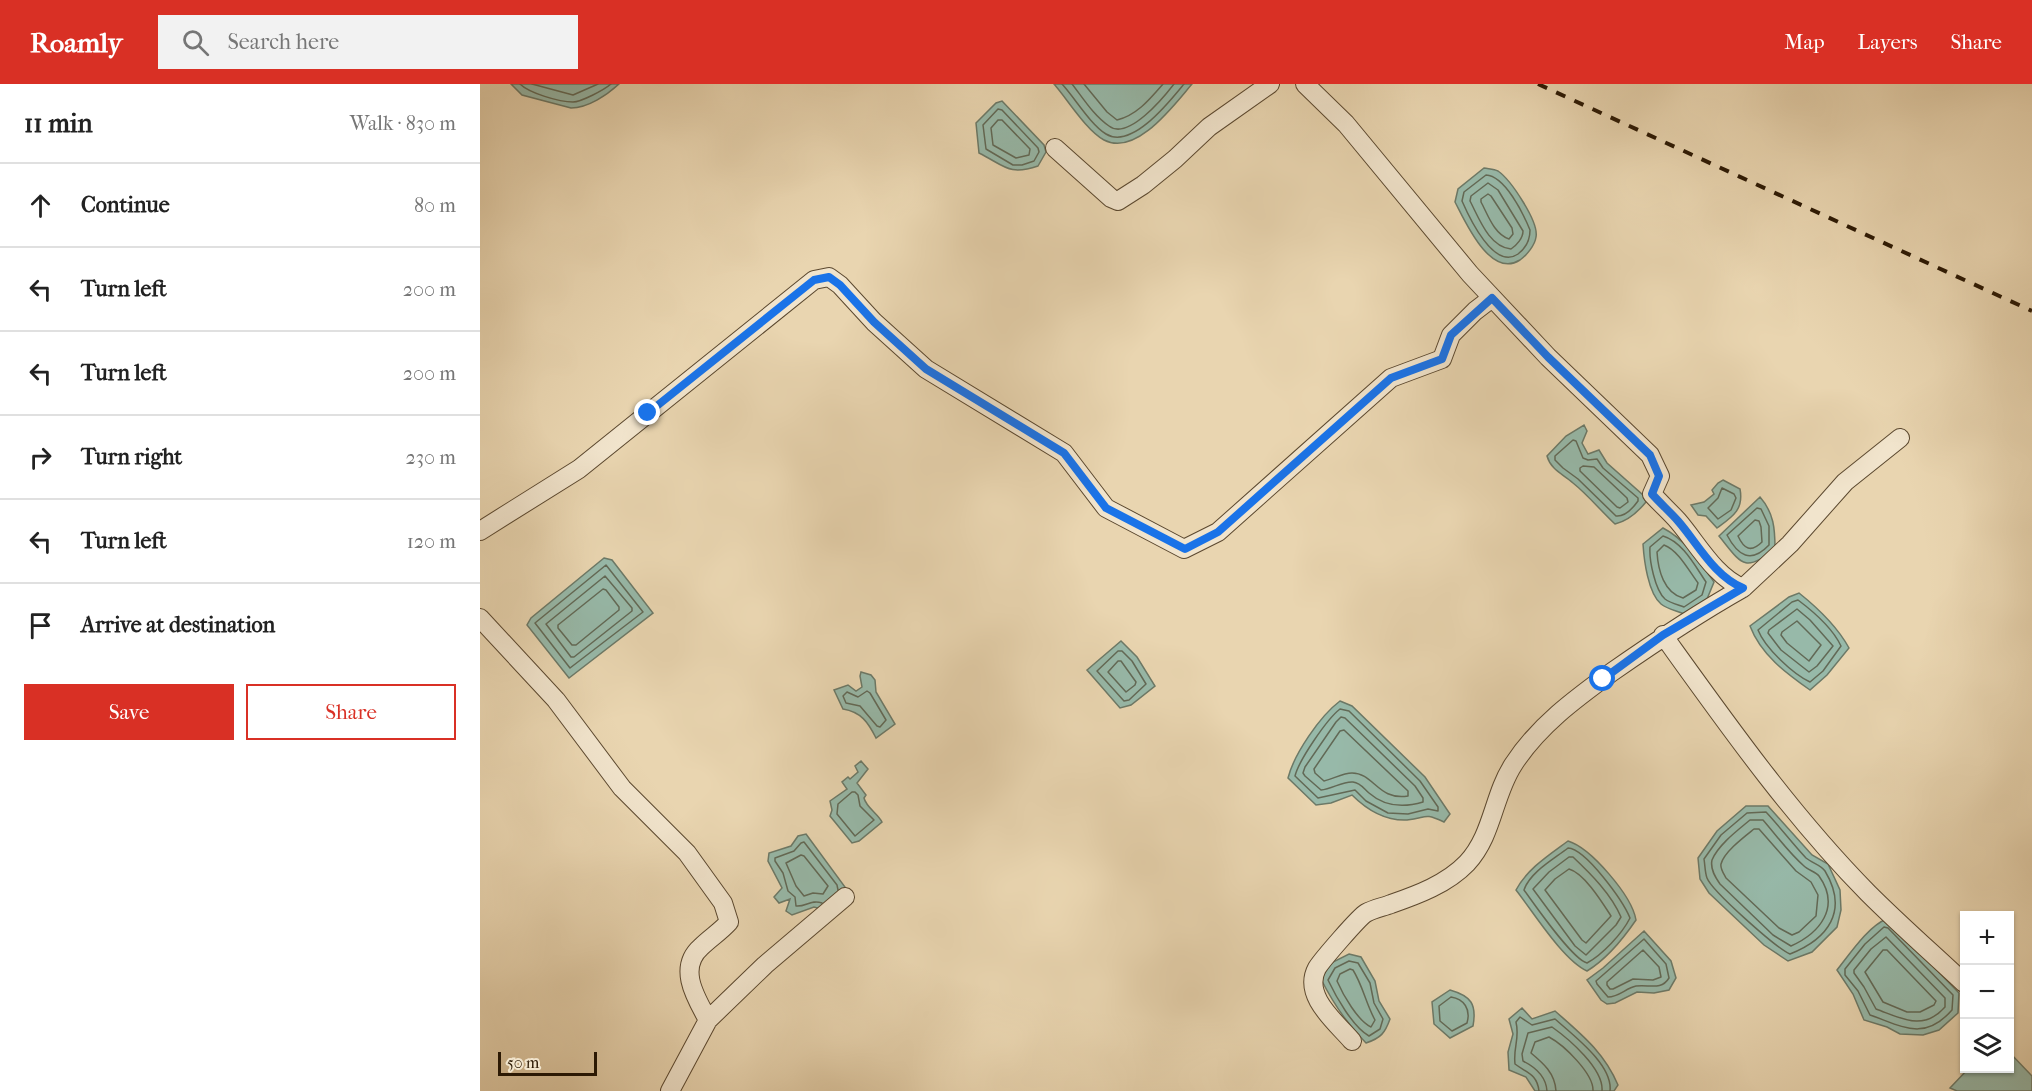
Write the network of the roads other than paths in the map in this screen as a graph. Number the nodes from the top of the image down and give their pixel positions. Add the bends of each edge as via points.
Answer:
1 (1270, 84) edge
2 (1305, 84) edge
3 (1055, 148) dead end
4 (1492, 298) junction
5 (1900, 438) dead end
6 (480, 531) edge
7 (1743, 588) junction
8 (480, 618) edge
9 (1663, 635) junction
10 (846, 897) dead end
11 (1960, 978) edge
12 (708, 1020) junction
13 (1352, 1041) dead end
14 (670, 1091) edge

1 - 3 street via 1209,127 1175,159 1118,201
2 - 4 street via 1346,124
4 - 6 street via 1451,335 1442,359 1391,378 1218,532 1185,549 1106,508 1064,453 926,369 829,277 814,280 579,469
4 - 7 street via 1650,455 1659,476 1652,494 1708,560 1734,585
5 - 7 street via 1845,482 1790,544
7 - 9 street
8 - 12 street via 556,700 622,788 687,853 723,903 729,922 699,948 690,964 689,978
9 - 11 street via 1794,809 1867,892
9 - 13 street via 1567,705 1533,740 1508,774 1485,838 1467,863 1416,895 1364,914 1317,969 1314,987 1320,1005
10 - 12 street via 765,965
12 - 14 street

